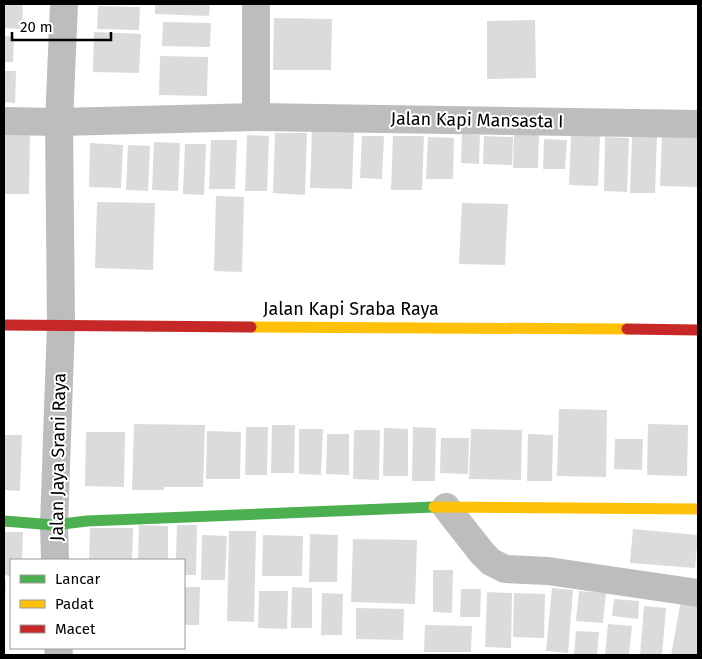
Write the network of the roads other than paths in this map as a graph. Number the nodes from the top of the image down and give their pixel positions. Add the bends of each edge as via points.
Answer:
1 (64, 4) edge
2 (256, 4) edge
3 (256, 117) junction
4 (4, 121) edge
5 (59, 122) junction
6 (698, 124) edge
7 (61, 324) junction
8 (4, 325) edge
9 (698, 330) edge
10 (446, 507) junction
11 (698, 509) edge
12 (4, 521) edge
13 (54, 524) junction
14 (56, 559) edge
15 (698, 593) edge

1 - 5 street, Jalan Jaya Srani Raya
2 - 3 street
3 - 5 street, Jalan Kapi Mansasta I
3 - 6 street, Jalan Kapi Mansasta I
4 - 5 street, Jalan Kapi Mansasta I
5 - 7 street, Jalan Jaya Srani Raya
7 - 8 street, Jalan Kapi Sraba Raya
7 - 9 street, Jalan Kapi Sraba Raya
7 - 13 street, Jalan Jaya Srani Raya
10 - 11 street
10 - 13 street
10 - 15 street via 491,562 505,569 548,571
12 - 13 street
13 - 14 street, Jalan Jaya Srani Raya

